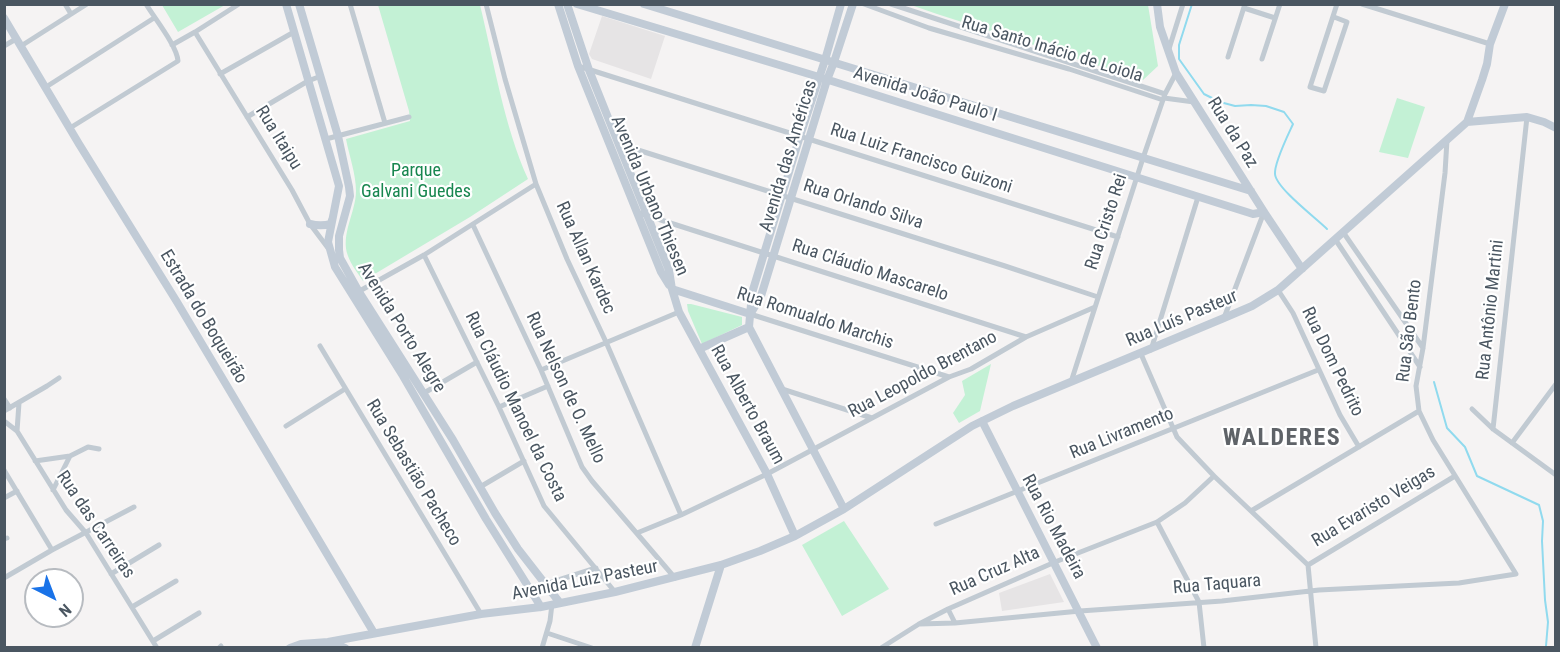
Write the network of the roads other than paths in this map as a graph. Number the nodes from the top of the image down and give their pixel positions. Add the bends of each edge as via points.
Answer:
1 (65, 4) edge
2 (87, 4) edge
3 (146, 4) edge
4 (239, 4) edge
5 (286, 4) edge
6 (299, 4) edge
7 (350, 4) edge
8 (486, 4) edge
9 (558, 4) edge
10 (567, 4) edge
11 (577, 4) edge
12 (644, 4) edge
13 (841, 4) edge
14 (853, 4) edge
15 (864, 4) edge
16 (891, 4) edge
17 (1157, 4) edge
18 (1183, 4) edge
19 (1280, 4) edge
20 (1337, 4) edge
21 (1362, 4) edge
22 (1505, 4) edge
23 (1245, 6) edge
24 (71, 14) junction
25 (1334, 17) junction
26 (4, 18) edge
27 (154, 18) junction
28 (1275, 18) junction
29 (294, 32) junction
30 (195, 33) junction
31 (19, 42) junction
32 (1491, 44) junction
33 (172, 45) junction
34 (4, 46) edge
35 (1168, 52) junction
36 (1228, 57) dead end
37 (1262, 59) dead end
38 (825, 60) junction
39 (834, 62) junction
40 (578, 66) junction
41 (589, 70) junction
42 (1176, 73) junction
43 (220, 74) junction
44 (321, 76) junction
45 (823, 79) junction
46 (308, 81) junction
47 (46, 87) junction
48 (1164, 97) junction
49 (1194, 102) junction
50 (247, 117) junction
51 (409, 117) dead end
52 (1527, 117) junction
53 (1467, 122) junction
54 (385, 123) junction
55 (70, 128) junction
56 (1556, 128) edge
57 (338, 136) junction
58 (800, 136) junction
59 (1448, 138) junction
60 (326, 139) junction
61 (809, 139) junction
62 (619, 144) junction
63 (1143, 158) junction
64 (1137, 177) junction
65 (536, 184) junction
66 (1251, 191) junction
67 (782, 195) junction
68 (1198, 197) junction
69 (792, 198) junction
70 (636, 212) junction
71 (1264, 212) junction
72 (647, 216) junction
73 (332, 219) junction
74 (310, 224) junction
75 (473, 225) junction
76 (1343, 232) junction
77 (1118, 237) junction
78 (1335, 239) junction
79 (335, 251) junction
80 (764, 253) junction
81 (424, 255) junction
82 (774, 256) junction
83 (1302, 269) junction
84 (672, 289) junction
85 (1278, 290) junction
86 (356, 293) junction
87 (1385, 296) junction
88 (1098, 297) junction
89 (1377, 302) junction
90 (1095, 307) junction
91 (679, 312) junction
92 (750, 314) junction
93 (1224, 318) junction
94 (749, 327) junction
95 (1026, 337) junction
96 (606, 342) junction
97 (320, 346) dead end
98 (1423, 348) junction
99 (699, 350) junction
100 (1151, 350) junction
101 (1141, 354) junction
102 (477, 362) junction
103 (1420, 367) junction
104 (541, 370) junction
105 (1318, 370) junction
106 (411, 371) junction
107 (403, 376) junction
108 (949, 377) junction
109 (59, 378) dead end
110 (1071, 382) junction
111 (1556, 384) edge
112 (548, 386) junction
113 (345, 389) junction
114 (782, 389) junction
115 (424, 393) junction
116 (4, 399) edge
117 (19, 403) junction
118 (499, 407) junction
119 (1472, 409) dead end
120 (7, 410) edge
121 (1419, 411) junction
122 (872, 418) junction
123 (4, 421) edge
124 (982, 421) junction
125 (286, 426) dead end
126 (1173, 429) junction
127 (1493, 429) junction
128 (17, 431) junction
129 (453, 440) junction
130 (1512, 443) junction
131 (444, 447) junction
132 (1359, 447) junction
133 (99, 449) dead end
134 (814, 450) junction
135 (70, 456) junction
136 (35, 461) junction
137 (524, 461) junction
138 (4, 470) edge
139 (767, 474) junction
140 (1556, 475) edge
141 (1214, 476) junction
142 (1455, 476) junction
143 (480, 487) junction
144 (53, 490) junction
145 (16, 491) junction
146 (1017, 492) junction
147 (4, 498) edge
148 (134, 507) dead end
149 (844, 509) junction
150 (1251, 511) junction
151 (495, 513) junction
152 (681, 515) junction
153 (486, 519) junction
154 (1157, 522) junction
155 (936, 524) dead end
156 (86, 533) junction
157 (637, 533) junction
158 (795, 536) junction
159 (159, 545) dead end
160 (52, 550) junction
161 (1055, 562) junction
162 (722, 565) junction
163 (1308, 565) junction
164 (597, 568) junction
165 (111, 574) junction
166 (1516, 574) joint
167 (4, 578) edge
168 (675, 578) junction
169 (176, 581) dead end
170 (546, 584) junction
171 (1310, 591) junction
172 (615, 592) junction
173 (1198, 602) junction
174 (556, 603) junction
175 (132, 607) junction
176 (542, 607) junction
177 (948, 609) junction
178 (1080, 611) junction
179 (199, 613) dead end
180 (481, 614) junction
181 (955, 623) junction
182 (920, 624) junction
183 (374, 633) junction
184 (548, 633) junction
185 (153, 641) junction
186 (328, 642) junction
187 (157, 648) edge
188 (290, 648) edge
189 (345, 648) edge
190 (542, 648) edge
191 (592, 648) edge
192 (695, 648) edge
193 (881, 648) edge
194 (1097, 648) edge
195 (1204, 648) edge
196 (1316, 648) edge

1 - 24 street
2 - 24 street
3 - 27 street
4 - 30 street
5 - 29 street, Avenida Porto Alegre
6 - 44 street, Avenida Porto Alegre
7 - 54 street
8 - 65 street, Rua Allan Kardec
9 - 40 street, Avenida Urbano Thiesen
10 - 41 street, Avenida Urbano Thiesen
11 - 45 street, Avenida João Paulo I
12 - 38 street, Avenida João Paulo I
13 - 38 street, Avenida das Américas
14 - 39 street, Avenida das Américas
15 - 48 street, Rua Santo Inácio de Loiola via 929,28
16 - 48 street, Rua Santo Inácio de Loiola
17 - 35 street, Rua da Paz
18 - 35 street
19 - 28 street
20 - 25 street
21 - 32 street
22 - 32 street
23 - 28 street
23 - 36 street
24 - 31 street
25 - 25 street via 1347,22 1324,91 1310,87
26 - 31 street, Estrada do Boqueirão
27 - 33 street
27 - 47 street
28 - 37 street
29 - 43 street
29 - 46 street, Avenida Porto Alegre
30 - 33 street
30 - 43 street, Rua Itaipu
31 - 34 street
31 - 47 street, Estrada do Boqueirão
32 - 53 street
33 - 55 street via 178,61
35 - 42 street, Rua da Paz
38 - 39 street, Avenida João Paulo I
38 - 45 street, Avenida das Américas
39 - 45 street, Avenida das Américas
39 - 63 street, Avenida João Paulo I
40 - 41 street, Rua Luiz Francisco Guizoni
40 - 70 street, Avenida Urbano Thiesen
41 - 58 street, Rua Luiz Francisco Guizoni
41 - 62 street, Avenida Urbano Thiesen
42 - 48 street, Rua Cristo Rei
42 - 49 street, Rua da Paz
43 - 50 street, Rua Itaipu
44 - 46 street
44 - 57 street, Avenida Porto Alegre
45 - 58 street, Avenida das Américas
45 - 61 street, Avenida das Américas
45 - 64 street, Avenida João Paulo I
46 - 50 street
46 - 60 street, Avenida Porto Alegre
47 - 55 street, Estrada do Boqueirão
48 - 49 street
48 - 63 street, Rua Cristo Rei
49 - 66 street, Rua da Paz
50 - 74 street, Rua Itaipu
51 - 54 street
52 - 53 street
52 - 56 street
52 - 127 street, Rua Antônio Martini
53 - 59 street, Rua Luís Pasteur
54 - 57 street
55 - 183 street, Estrada do Boqueirão
57 - 60 street
57 - 79 street, Avenida Porto Alegre via 350,196
58 - 61 street, Rua Luiz Francisco Guizoni
58 - 67 street, Avenida das Américas
59 - 76 street, Rua Luís Pasteur
59 - 98 street, Rua São Bento
60 - 73 street, Avenida Porto Alegre via 339,186
61 - 69 street, Avenida das Américas
61 - 77 street, Rua Luiz Francisco Guizoni
62 - 67 street, Rua Orlando Silva
62 - 72 street, Avenida Urbano Thiesen
63 - 64 street, Rua Cristo Rei
63 - 66 street, Avenida João Paulo I
64 - 68 street, Avenida João Paulo I
64 - 77 street, Rua Cristo Rei
65 - 75 street
65 - 96 street, Rua Allan Kardec
66 - 71 street, Rua da Paz
67 - 69 street, Rua Orlando Silva
67 - 80 street, Avenida das Américas
68 - 71 street, Avenida João Paulo I via 1253,214
68 - 100 street
69 - 82 street, Avenida das Américas
69 - 88 street, Rua Orlando Silva
70 - 72 street, Rua Cláudio Mascarelo
70 - 84 street, Avenida Urbano Thiesen
71 - 83 street, Rua da Paz
71 - 93 street
72 - 80 street, Rua Cláudio Mascarelo
72 - 84 street, Avenida Urbano Thiesen via 669,270
73 - 74 street via 331,224
73 - 79 street, Avenida Porto Alegre via 328,242
74 - 79 street, Rua Itaipu
75 - 81 street
75 - 104 street, Rua Nelson de O. Mello
76 - 78 street, Rua Luís Pasteur
76 - 87 street
77 - 88 street, Rua Cristo Rei
78 - 83 street, Rua Luís Pasteur
78 - 89 street
79 - 86 street, Avenida Porto Alegre
80 - 82 street, Rua Cláudio Mascarelo
80 - 92 street, Avenida das Américas
81 - 86 street
81 - 102 street, Rua Cláudio Manoel da Costa
82 - 92 street, Avenida das Américas via 761,296
82 - 95 street, Rua Cláudio Mascarelo
83 - 85 street, Rua Luís Pasteur
84 - 91 street, Rua Alberto Braum
84 - 92 street, Rua Romualdo Marchis
85 - 93 street, Rua Luís Pasteur
85 - 105 street, Rua Dom Pedrito via 1293,313
86 - 106 street, Avenida Porto Alegre
86 - 107 street, Avenida Porto Alegre
87 - 89 street
87 - 98 street
88 - 90 street, Rua Cristo Rei
89 - 103 street
90 - 95 street, Rua Leopoldo Brentano
90 - 110 street, Rua Cristo Rei
91 - 96 street
91 - 99 street, Rua Alberto Braum
92 - 94 street, Avenida das Américas
92 - 108 street, Rua Romualdo Marchis
93 - 100 street, Rua Luís Pasteur
94 - 99 street
94 - 114 street
95 - 108 street, Rua Leopoldo Brentano via 971,369
96 - 104 street
96 - 152 street, Rua Allan Kardec
97 - 113 street, Rua Sebastião Pacheco
98 - 103 street, Rua São Bento
99 - 139 street, Rua Alberto Braum
100 - 101 street, Rua Luís Pasteur
101 - 110 street, Rua Luís Pasteur
101 - 126 street
102 - 115 street
102 - 118 street, Rua Cláudio Manoel da Costa
103 - 121 street, Rua São Bento via 1416,386
104 - 112 street, Rua Nelson de O. Mello
105 - 126 street, Rua Livramento
105 - 132 street, Rua Dom Pedrito
106 - 107 street
106 - 115 street, Avenida Porto Alegre
107 - 131 street, Avenida Porto Alegre
108 - 122 street, Rua Leopoldo Brentano
109 - 117 street
110 - 124 street, Rua Luís Pasteur
111 - 130 street
112 - 118 street
112 - 157 street, Rua Nelson de O. Mello via 582,467
113 - 125 street
113 - 180 street, Rua Sebastião Pacheco
114 - 122 street
114 - 134 street
115 - 129 street, Avenida Porto Alegre
116 - 120 street
117 - 120 street
117 - 128 street
118 - 137 street, Rua Cláudio Manoel da Costa
119 - 127 street
121 - 132 street
121 - 142 street, Rua São Bento
122 - 134 street, Rua Leopoldo Brentano
123 - 128 street, Rua das Carreiras
124 - 146 street, Rua Rio Madeira
124 - 149 street, Rua Luís Pasteur
126 - 141 street
126 - 146 street, Rua Livramento
127 - 130 street
128 - 136 street, Rua das Carreiras
129 - 131 street
129 - 143 street, Avenida Porto Alegre
130 - 140 street
131 - 153 street, Avenida Porto Alegre
132 - 150 street
133 - 135 street via 88,447
134 - 139 street, Rua Leopoldo Brentano
134 - 149 street
135 - 136 street
135 - 144 street
136 - 144 street, Rua das Carreiras
137 - 143 street
137 - 164 street, Rua Cláudio Manoel da Costa via 544,506
138 - 145 street
139 - 152 street, Rua Leopoldo Brentano
139 - 158 street, Rua Alberto Braum
141 - 150 street
141 - 154 street, Rua Cruz Alta
142 - 163 street, Rua Evaristo Veigas
142 - 166 street, Rua São Bento
143 - 151 street, Avenida Porto Alegre
144 - 156 street, Rua das Carreiras
145 - 147 street
145 - 160 street
146 - 155 street, Rua Livramento
146 - 161 street, Rua Rio Madeira
148 - 156 street
149 - 158 street, Rua Luís Pasteur
150 - 163 street
151 - 153 street
151 - 170 street, Avenida Porto Alegre
152 - 157 street, Rua Leopoldo Brentano
153 - 176 street, Avenida Porto Alegre
154 - 161 street, Rua Cruz Alta
154 - 173 street
156 - 160 street
156 - 165 street, Rua das Carreiras
157 - 168 street, Rua Nelson de O. Mello
158 - 162 street, Avenida Luiz Pasteur
159 - 165 street
160 - 167 street
161 - 177 street, Rua Cruz Alta
161 - 178 street, Rua Rio Madeira
162 - 168 street, Avenida Luiz Pasteur
162 - 192 street
163 - 171 street
164 - 170 street
164 - 172 street, Rua Cláudio Manoel da Costa
165 - 175 street, Rua das Carreiras
166 - 171 street, Rua Taquara via 1459,584
168 - 172 street, Avenida Luiz Pasteur
169 - 175 street
170 - 174 street, Avenida Porto Alegre
171 - 173 street, Rua Taquara
171 - 196 street
172 - 174 street, Avenida Luiz Pasteur
173 - 178 street, Rua Taquara
173 - 195 street
174 - 176 street, Avenida Luiz Pasteur
174 - 184 street
175 - 185 street, Rua das Carreiras
176 - 180 street, Avenida Luiz Pasteur
177 - 181 street
177 - 182 street, Rua Cruz Alta
178 - 181 street, Rua Taquara
178 - 194 street, Rua Rio Madeira
179 - 185 street
180 - 183 street, Avenida Luiz Pasteur
181 - 182 street, Rua Taquara
182 - 193 street, Rua Cruz Alta
183 - 186 street
184 - 190 street
184 - 191 street
185 - 187 street, Rua das Carreiras
186 - 188 street
186 - 189 street

